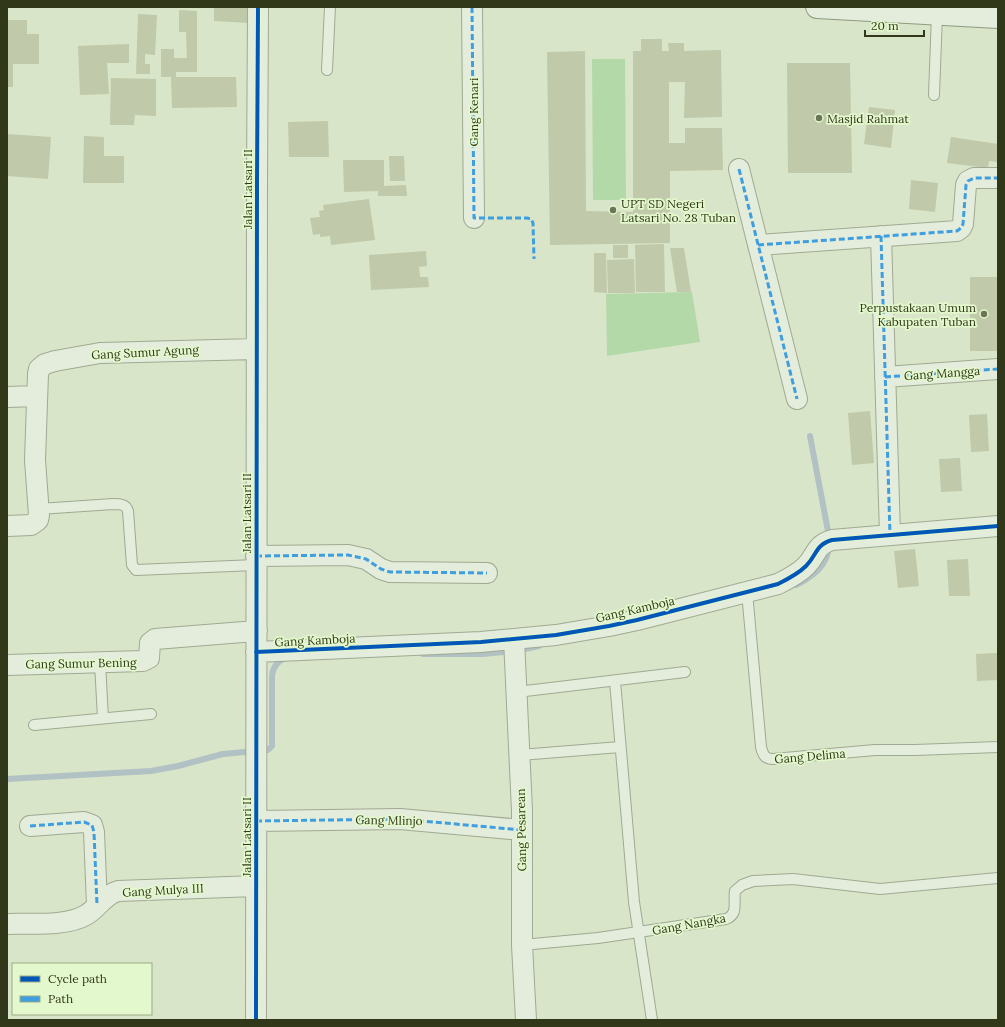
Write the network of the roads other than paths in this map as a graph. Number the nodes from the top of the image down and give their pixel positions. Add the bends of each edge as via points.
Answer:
1 (258, 7) edge
2 (330, 7) edge
3 (472, 7) edge
4 (817, 7) edge
5 (937, 14) junction
6 (998, 18) edge
7 (327, 70) dead end
8 (934, 95) dead end
9 (739, 169) dead end
10 (998, 178) edge
11 (474, 218) dead end
12 (881, 236) junction
13 (758, 245) junction
14 (256, 349) junction
15 (998, 369) edge
16 (885, 377) junction
17 (37, 396) junction
18 (7, 397) edge
19 (797, 399) dead end
20 (39, 509) junction
21 (7, 526) edge
22 (998, 526) edge
23 (890, 535) junction
24 (256, 560) junction
25 (486, 572) dead end
26 (747, 592) junction
27 (257, 631) junction
28 (514, 639) junction
29 (256, 652) junction
30 (100, 663) junction
31 (7, 665) edge
32 (685, 672) dead end
33 (615, 680) junction
34 (517, 692) junction
35 (151, 714) dead end
36 (103, 718) junction
37 (34, 725) dead end
38 (998, 747) edge
39 (620, 748) junction
40 (520, 755) junction
41 (256, 821) junction
42 (30, 826) dead end
43 (522, 830) junction
44 (998, 878) edge
45 (256, 886) junction
46 (97, 905) junction
47 (7, 924) edge
48 (638, 933) junction
49 (522, 945) junction
50 (256, 1020) edge
51 (526, 1020) edge
52 (652, 1020) edge

1 - 14 street, Jalan Latsari II
2 - 7 lane
3 - 11 street, Gang Kenari
4 - 5 main road
5 - 6 main road
5 - 8 lane
9 - 13 street
10 - 12 street via 974,178 968,181 962,224 957,231
12 - 13 street
12 - 16 street
13 - 19 street
14 - 17 street, Gang Sumur Agung via 95,353 55,361 39,369
14 - 24 street, Jalan Latsari II
15 - 16 street, Gang Mangga
16 - 23 street
17 - 18 street
17 - 20 street, Gang Sumur Agung via 35,460
20 - 21 street via 38,520 35,523
20 - 24 lane via 122,504 128,511 132,566 136,570
22 - 23 street, Gang Kamboja
23 - 26 street, Gang Kamboja via 830,541 818,547 806,566 792,577 772,586
24 - 25 street via 348,555 366,559 390,572
24 - 27 street, Jalan Latsari II
26 - 28 street, Gang Kamboja via 610,626
26 - 38 lane, Gang Delima via 762,747 766,758 875,750
27 - 29 street, Jalan Latsari II
27 - 30 street, Gang Sumur Bening via 155,639 150,643 150,657 147,661
28 - 29 street, Gang Kamboja
28 - 34 street, Gang Pesarean
29 - 41 street, Jalan Latsari II
30 - 31 street, Gang Sumur Bening
30 - 36 lane
32 - 33 lane
33 - 34 lane
33 - 39 lane
34 - 40 street, Gang Pesarean
35 - 36 lane
36 - 37 lane
39 - 40 lane
39 - 48 lane
40 - 43 street, Gang Pesarean
41 - 43 street, Gang Mlinjo via 400,819
41 - 45 street, Jalan Latsari II
42 - 46 street via 84,822 92,825
43 - 49 street, Gang Pesarean
44 - 48 lane, Gang Nangka via 880,889 799,879 753,881 742,884 735,891 735,910 730,917
45 - 46 street, Gang Mulya III via 118,891 106,896
45 - 50 street, Jalan Latsari II
46 - 47 street, Gang Mulya III via 86,915 69,921
48 - 49 lane, Gang Nangka
48 - 52 lane
49 - 51 street, Gang Pesarean

